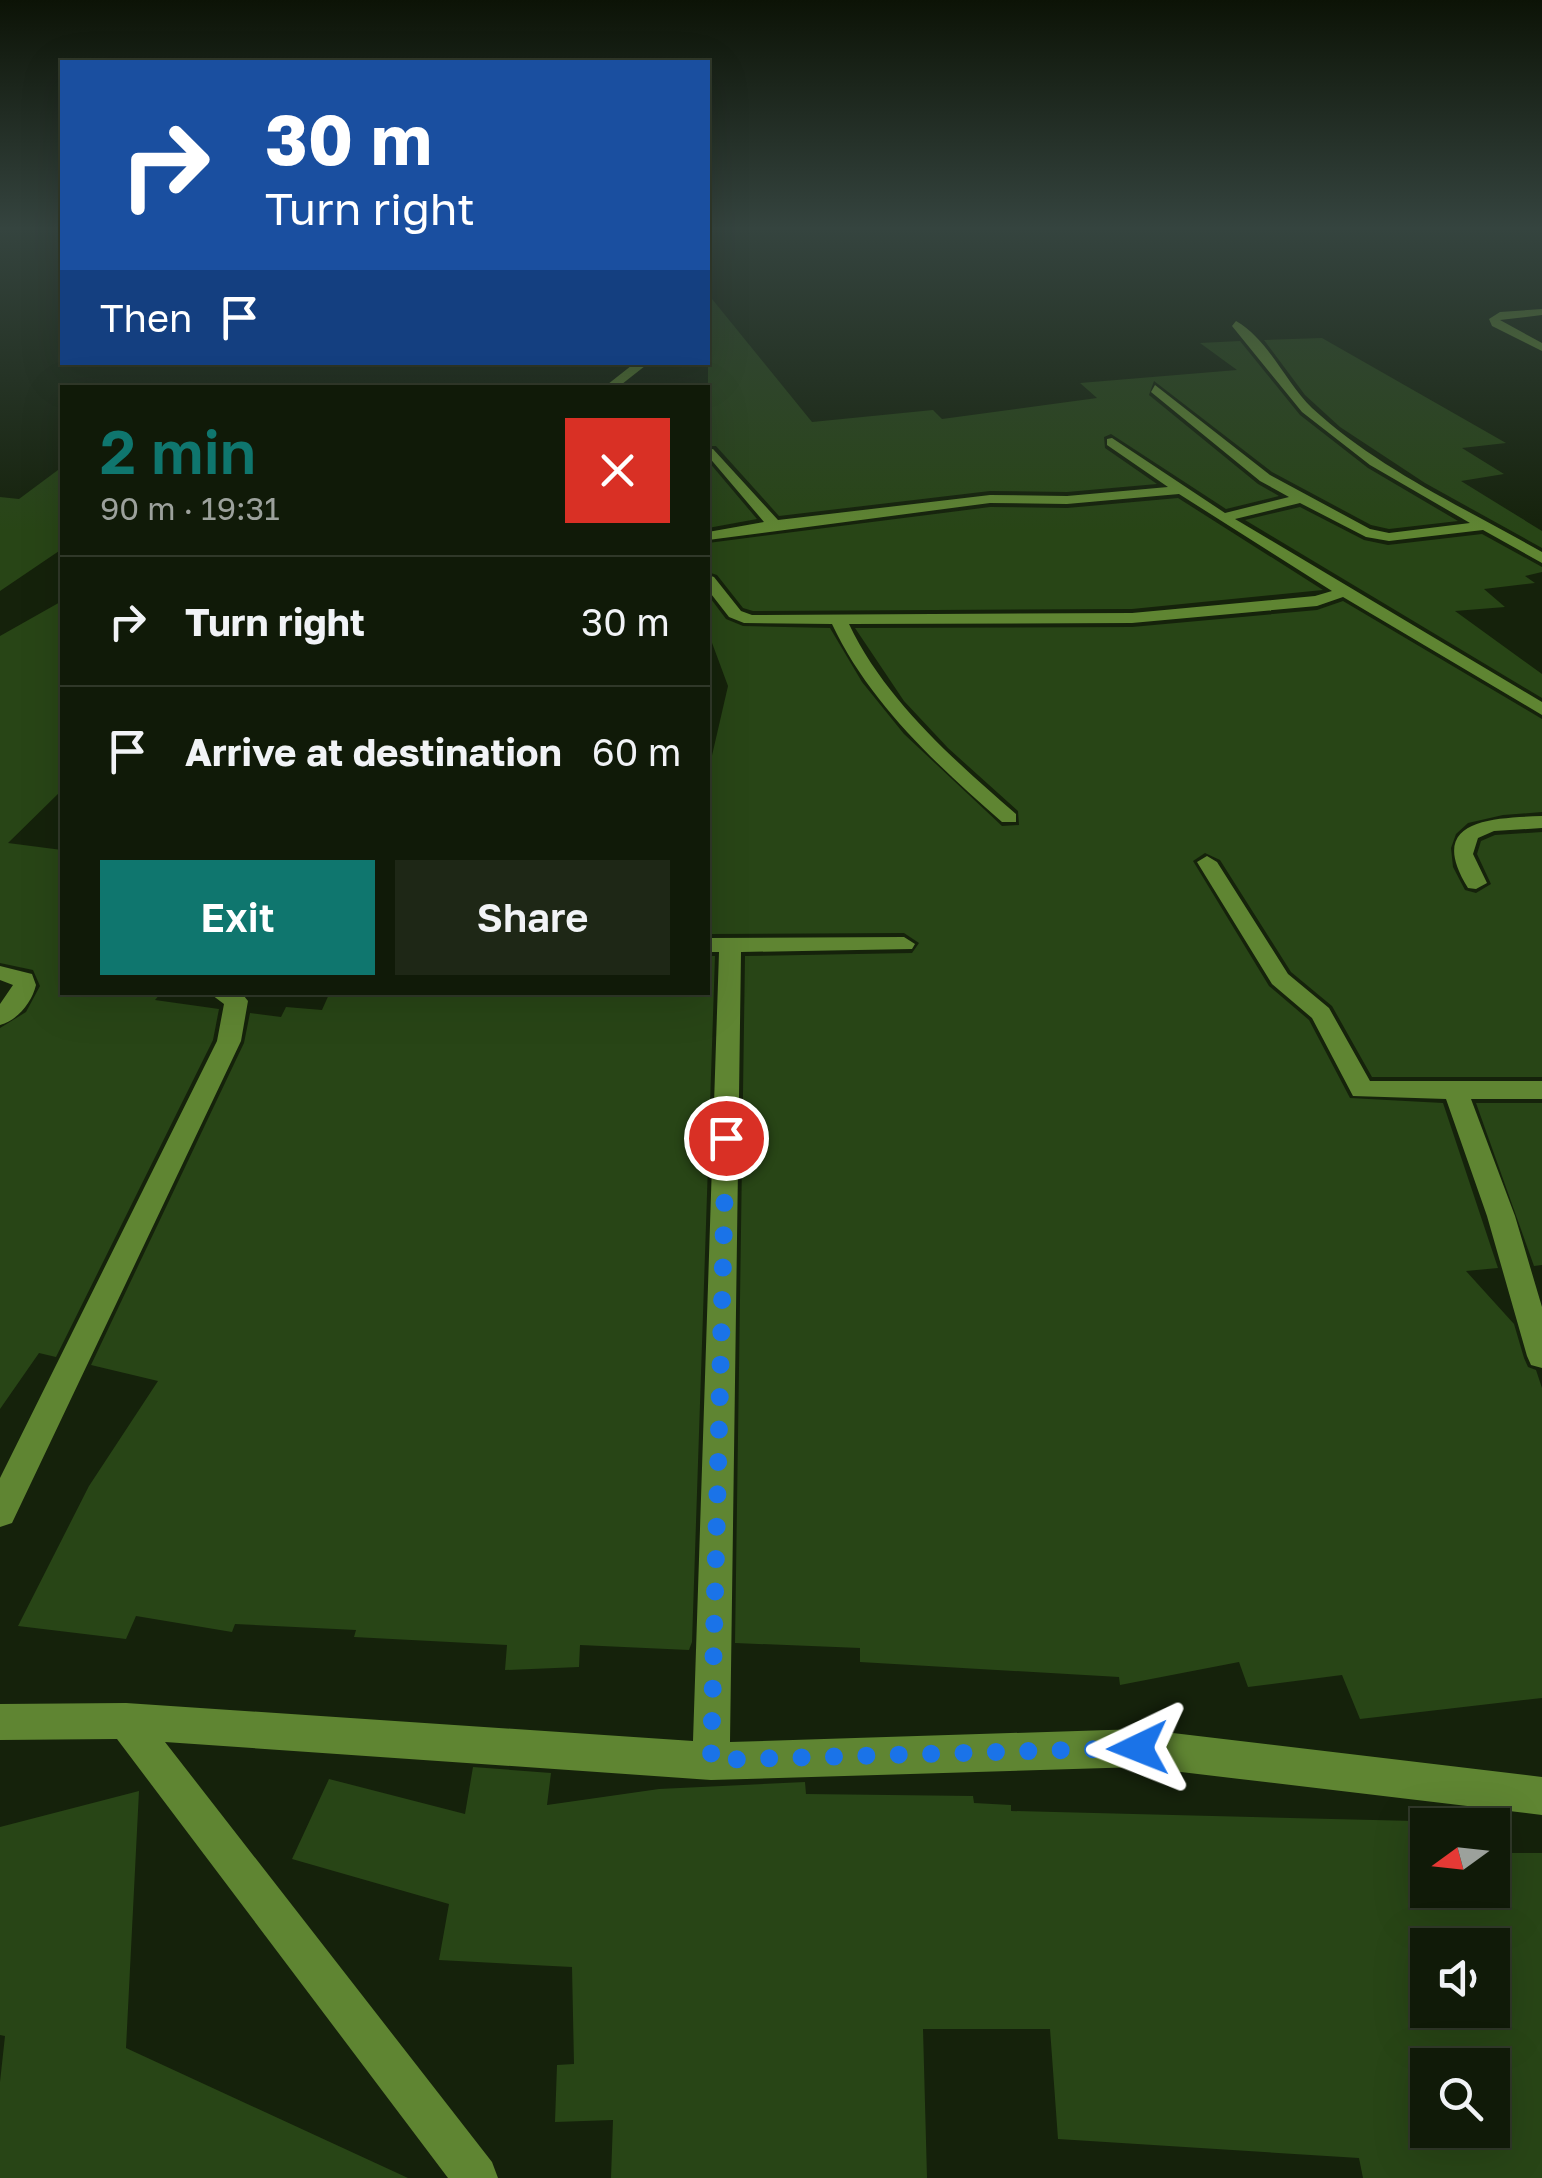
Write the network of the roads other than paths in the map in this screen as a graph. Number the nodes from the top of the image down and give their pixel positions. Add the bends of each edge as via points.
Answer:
1 (1240, 329) edge
2 (1505, 329) edge
3 (1542, 348) edge
4 (640, 365) edge
5 (614, 385) edge
6 (1155, 388) dead end
7 (1112, 442) dead end
8 (712, 453) dead end
9 (1182, 490) junction
10 (1305, 497) junction
11 (1223, 518) junction
12 (774, 525) junction
13 (1481, 526) junction
14 (710, 536) edge
15 (1542, 558) edge
16 (710, 583) edge
17 (1343, 592) junction
18 (839, 621) junction
19 (1542, 710) edge
20 (1009, 818) dead end
21 (1542, 822) edge
22 (1207, 862) dead end
23 (1476, 883) dead end
24 (904, 944) dead end
25 (719, 945) edge
26 (0, 974) edge
27 (225, 995) edge
28 (0, 1017) edge
29 (1455, 1089) junction
30 (1542, 1090) edge
31 (1542, 1356) edge
32 (0, 1512) edge
33 (126, 1721) junction
34 (0, 1722) edge
35 (711, 1760) junction
36 (1542, 1796) edge
37 (476, 2178) edge

1 - 13 street via 1306,409 1375,462
2 - 3 street
4 - 5 street
6 - 10 street via 1265,478
7 - 9 street
8 - 12 street
9 - 11 street
9 - 12 street via 990,500
10 - 11 street
10 - 13 street via 1366,534
11 - 17 street
12 - 14 street
13 - 15 street
16 - 18 street via 735,614 750,620
17 - 18 street via 1132,618
17 - 19 street
18 - 20 street via 855,655 941,759
21 - 23 street via 1479,828 1466,838 1463,854
22 - 29 street via 1280,978 1321,1014 1362,1090
24 - 25 street
25 - 35 street
26 - 28 street via 26,983 24,995
27 - 32 street via 236,1001 229,1041
29 - 30 street
29 - 31 street
33 - 34 street
33 - 35 street
33 - 37 street
35 - 36 street via 1138,1748

